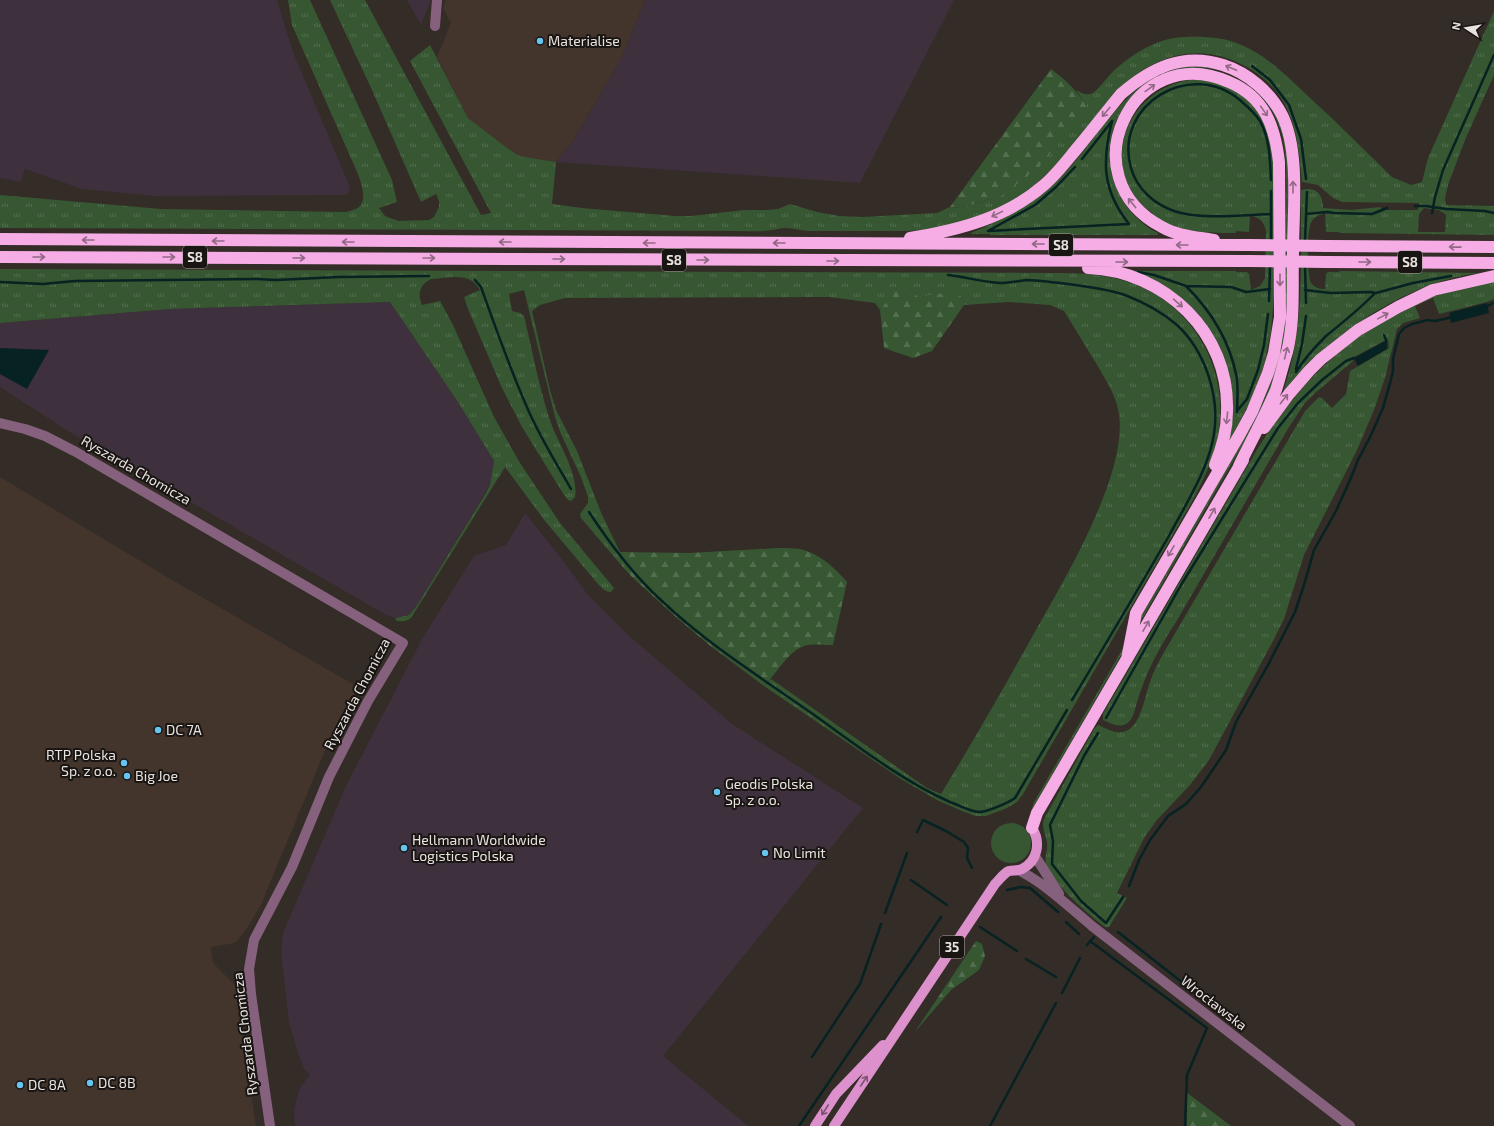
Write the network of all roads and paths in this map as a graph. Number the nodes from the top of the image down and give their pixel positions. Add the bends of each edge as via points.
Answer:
1 (437, 0) edge
2 (435, 26) dead end
3 (0, 239) edge
4 (874, 243) junction
5 (1249, 245) junction
6 (1494, 247) edge
7 (0, 257) edge
8 (957, 262) junction
9 (1494, 263) edge
10 (1494, 276) edge
11 (0, 423) edge
12 (1239, 466) junction
13 (1198, 505) junction
14 (1127, 659) junction
15 (1032, 828) joint
16 (1035, 856) junction
17 (1018, 870) junction
18 (1063, 899) junction
19 (899, 1027) junction
20 (270, 1126) edge
21 (815, 1126) edge
22 (834, 1126) edge
23 (1350, 1126) edge

1 - 2 street
4 -> 3 highway, S8
5 -> 4 highway, S8
12 -> 4 highway via 1276,389 1287,350 1292,309 1293,169 1289,139 1281,114 1273,102 1247,76 1228,66 1206,61 1187,61 1164,66 1143,76 1121,94 1045,184 1015,205 996,216 958,229
6 -> 5 highway, S8, bridge
5 -> 13 highway via 1173,232 1144,216 1130,202 1120,181 1116,159 1119,130 1135,102 1158,83 1180,75 1201,74 1219,77 1237,85 1253,97 1267,115 1277,144 1279,162 1280,317 1274,353 1252,412
7 -> 8 highway, S8
8 -> 9 highway, S8, bridge
8 -> 13 highway via 991,267 1090,268 1109,271 1146,281 1163,290 1191,315 1203,328 1219,360 1224,377 1227,412 1220,454
12 -> 10 highway via 1297,384 1321,359 1348,337 1433,290
11 - 20 street, Ryszarda Chomicza via 45,436 76,452 403,643 368,701 329,777 292,867 254,940 249,969 251,994
14 -> 12 highway
13 -> 14 highway via 1136,613
14 - 15 highway via 1037,813
15 - 16 main road via 1038,842
16 - 17 main road, 35 via 1028,865
16 - 18 street
17 - 18 street
17 - 19 main road, 35 via 1010,871 995,884
18 - 23 street, Wrocławska via 1092,926
19 -> 21 main road, 35 via 836,1094
22 -> 19 main road, 35

